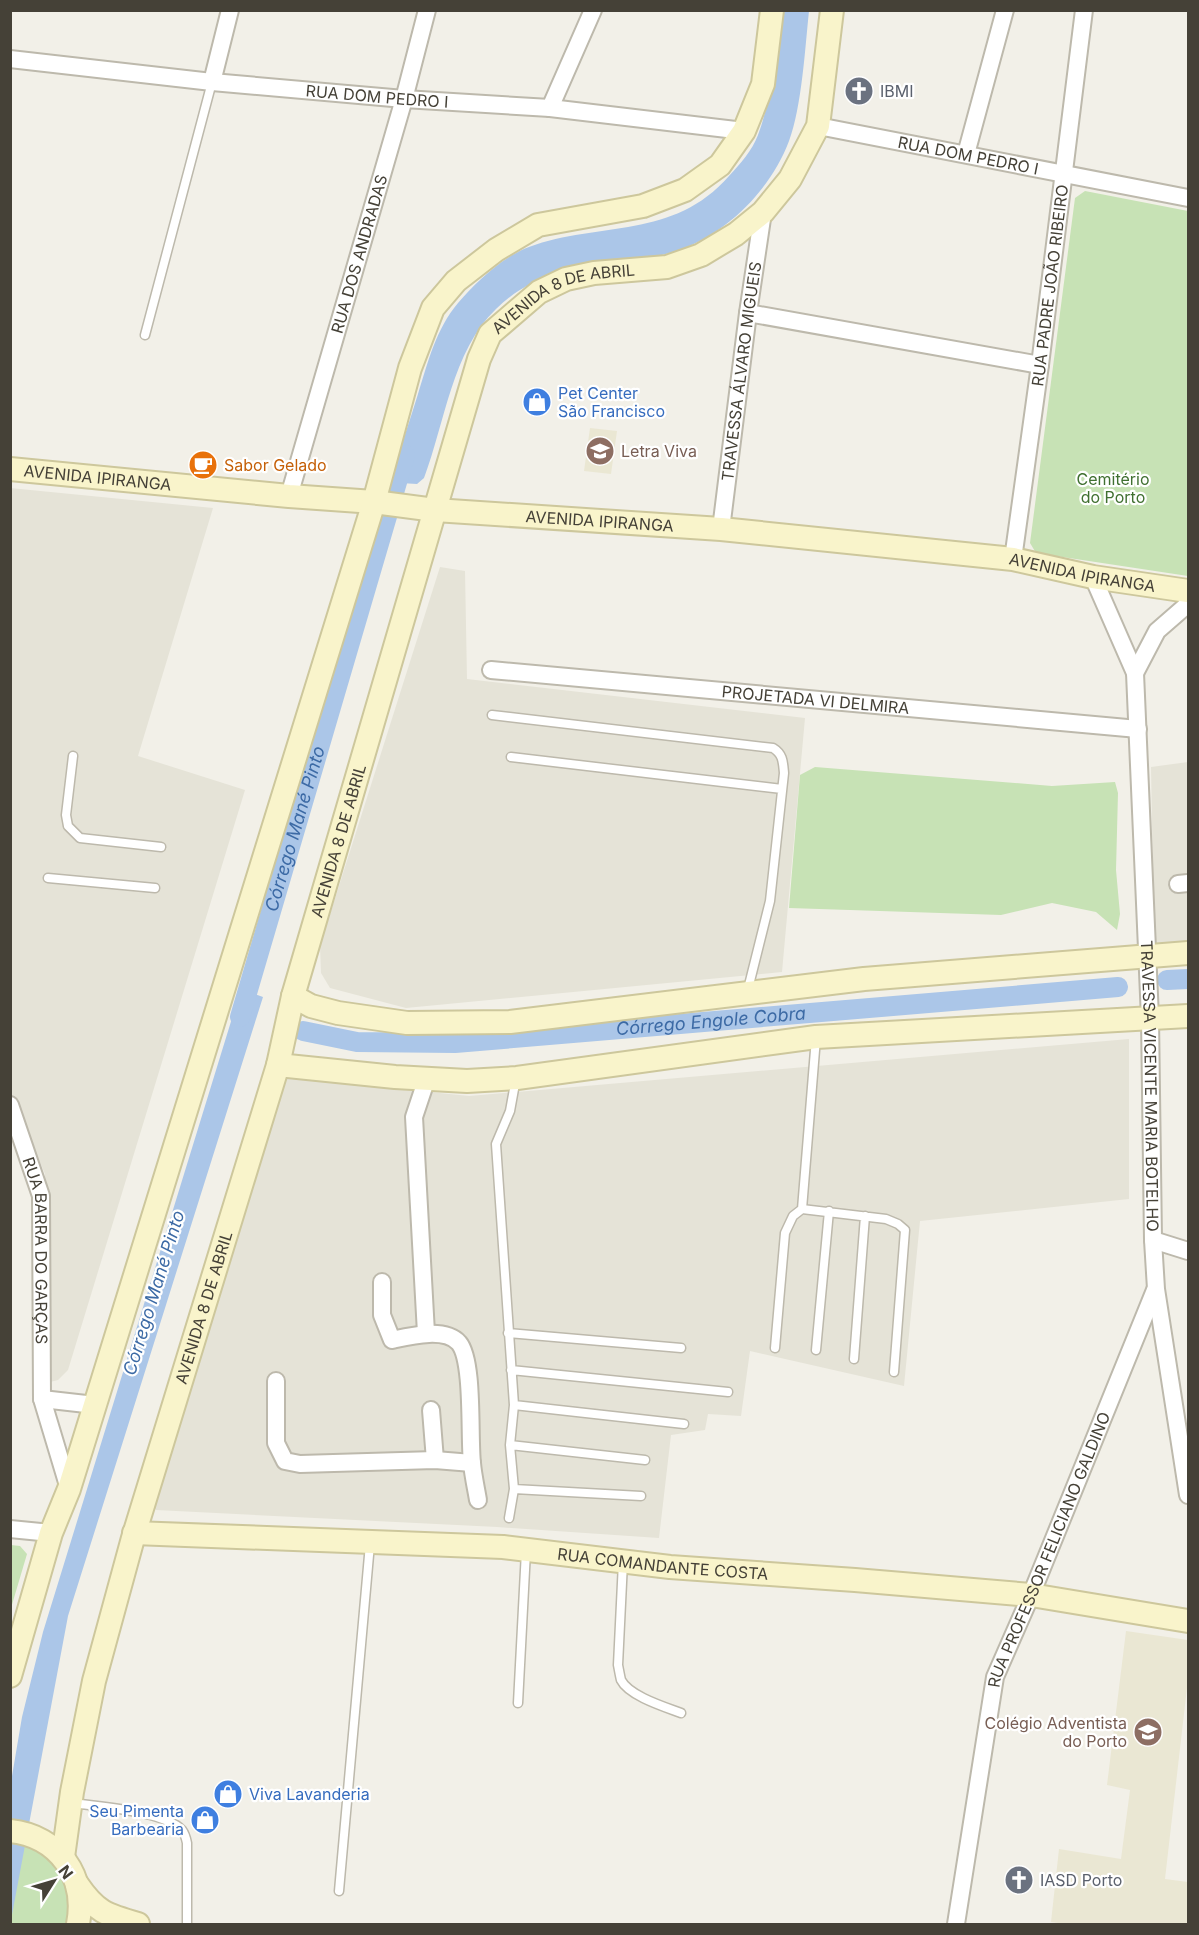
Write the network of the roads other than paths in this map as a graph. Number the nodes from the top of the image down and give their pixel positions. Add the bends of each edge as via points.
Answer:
1 (230, 10) edge
2 (427, 10) edge
3 (593, 10) edge
4 (772, 10) edge
5 (832, 10) edge
6 (1005, 10) edge
7 (1084, 10) edge
8 (10, 59) edge
9 (212, 82) junction
10 (404, 99) junction
11 (550, 108) junction
12 (818, 126) junction
13 (744, 131) junction
14 (966, 154) junction
15 (1064, 174) junction
16 (1188, 198) edge
17 (763, 212) junction
18 (748, 313) junction
19 (145, 335) dead end
20 (1040, 365) junction
21 (10, 469) edge
22 (289, 496) junction
23 (376, 502) junction
24 (431, 510) junction
25 (721, 529) junction
26 (1013, 559) junction
27 (1093, 577) junction
28 (1188, 591) edge
29 (1188, 604) edge
30 (491, 670) dead end
31 (1135, 672) junction
32 (492, 715) dead end
33 (1138, 729) junction
34 (73, 756) dead end
35 (511, 757) dead end
36 (782, 789) junction
37 (161, 847) dead end
38 (48, 878) dead end
39 (155, 888) dead end
40 (1188, 953) edge
41 (1148, 957) junction
42 (747, 993) junction
43 (293, 996) junction
44 (1188, 1016) edge
45 (1150, 1018) junction
46 (816, 1037) junction
47 (278, 1065) junction
48 (427, 1078) junction
49 (516, 1078) junction
50 (10, 1105) edge
51 (802, 1209) junction
52 (830, 1211) junction
53 (865, 1216) junction
54 (1153, 1240) junction
55 (1188, 1251) edge
56 (382, 1282) dead end
57 (1156, 1289) junction
58 (426, 1333) junction
59 (508, 1333) junction
60 (681, 1348) dead end
61 (775, 1348) dead end
62 (816, 1350) dead end
63 (854, 1359) dead end
64 (511, 1371) junction
65 (894, 1372) dead end
66 (276, 1381) dead end
67 (728, 1392) dead end
68 (42, 1399) junction
69 (95, 1405) junction
70 (514, 1405) junction
71 (431, 1410) dead end
72 (684, 1424) dead end
73 (510, 1445) junction
74 (435, 1460) junction
75 (645, 1460) dead end
76 (472, 1462) junction
77 (69, 1489) junction
78 (514, 1489) junction
79 (1188, 1495) edge
80 (641, 1496) dead end
81 (478, 1500) dead end
82 (509, 1518) dead end
83 (10, 1529) edge
84 (51, 1533) junction
85 (134, 1533) junction
86 (370, 1543) junction
87 (526, 1550) junction
88 (623, 1562) junction
89 (1031, 1595) junction
90 (1188, 1621) edge
91 (10, 1676) edge
92 (518, 1703) dead end
93 (681, 1713) dead end
94 (70, 1803) junction
95 (10, 1831) edge
96 (63, 1857) junction
97 (75, 1880) junction
98 (339, 1891) dead end
99 (78, 1924) edge
100 (138, 1924) edge
101 (187, 1924) edge
102 (956, 1924) edge

1 - 9 street
2 - 10 street, RUA DOS ANDRADAS
3 - 11 street
4 - 13 main road via 763,84
5 - 12 main road, AVENIDA 8 DE ABRIL
6 - 14 street
7 - 15 street, RUA PADRE JOÃO RIBEIRO
8 - 9 street, RUA DOM PEDRO I
9 - 10 street, RUA DOM PEDRO I
9 - 19 lane
10 - 11 street, RUA DOM PEDRO I
10 - 22 street, RUA DOS ANDRADAS
11 - 13 street, RUA DOM PEDRO I
12 - 14 street, RUA DOM PEDRO I
12 - 17 main road, AVENIDA 8 DE ABRIL via 790,179
13 - 23 main road via 720,165 685,190 643,206 538,225 456,280 434,308 410,368
14 - 15 street, RUA DOM PEDRO I
15 - 16 street, RUA DOM PEDRO I
15 - 20 street, RUA PADRE JOÃO RIBEIRO
17 - 18 street, TRAVESSA ÁLVARO MIGUEIS
17 - 24 main road, AVENIDA 8 DE ABRIL via 701,255 667,267 566,279 539,292 514,312 490,334 479,359
18 - 20 street
18 - 25 street, TRAVESSA ÁLVARO MIGUEIS
20 - 26 street, RUA PADRE JOÃO RIBEIRO
21 - 22 main road, AVENIDA IPIRANGA
22 - 23 main road, AVENIDA IPIRANGA
23 - 24 main road, AVENIDA IPIRANGA
23 - 69 main road
24 - 25 main road, AVENIDA IPIRANGA
24 - 43 main road, AVENIDA 8 DE ABRIL
25 - 26 main road, AVENIDA IPIRANGA
26 - 27 main road, AVENIDA IPIRANGA
27 - 28 main road, AVENIDA IPIRANGA
27 - 31 street, TRAVESSA VICENTE MARIA BOTELHO
29 - 31 street via 1157,631
30 - 33 street, PROJETADA VI DELMIRA
31 - 33 street, TRAVESSA VICENTE MARIA BOTELHO
32 - 36 lane via 773,748 782,757
33 - 41 street, TRAVESSA VICENTE MARIA BOTELHO
34 - 37 lane via 68,826 80,838
35 - 36 lane
36 - 42 lane via 770,901
38 - 39 lane
40 - 41 main road
41 - 42 main road via 864,979
41 - 45 street, TRAVESSA VICENTE MARIA BOTELHO
42 - 43 main road via 510,1022 407,1023 338,1013
43 - 47 main road, AVENIDA 8 DE ABRIL
44 - 45 main road
45 - 46 main road
45 - 54 street, TRAVESSA VICENTE MARIA BOTELHO
46 - 49 main road
46 - 51 lane
47 - 48 main road
47 - 85 main road, AVENIDA 8 DE ABRIL
48 - 49 main road
48 - 58 street via 414,1117
49 - 59 lane via 510,1112 496,1144
50 - 68 street, RUA BARRA DO GARÇAS via 41,1196
51 - 52 lane
51 - 61 lane via 793,1216 785,1233
52 - 53 lane
52 - 62 lane
53 - 63 lane
53 - 65 lane via 886,1219 905,1230
54 - 55 street
54 - 57 street, TRAVESSA VICENTE MARIA BOTELHO
56 - 58 street via 382,1316 392,1340
57 - 79 street, TRAVESSA VICENTE MARIA BOTELHO
57 - 89 street, RUA PROFESSOR FELICIANO GALDINO
58 - 76 street via 458,1342 467,1358
59 - 60 lane
59 - 64 lane
64 - 67 lane
64 - 70 lane
66 - 74 street via 276,1443 285,1461 300,1464
68 - 69 street
68 - 77 street, RUA BARRA DO GARÇAS
69 - 77 main road
70 - 72 lane
70 - 73 lane
71 - 74 street
73 - 75 lane
73 - 78 lane
74 - 76 street
76 - 81 street
77 - 84 main road
78 - 80 lane
78 - 82 lane
83 - 84 street
84 - 91 main road
85 - 86 main road, RUA COMANDANTE COSTA
85 - 94 main road, AVENIDA 8 DE ABRIL via 94,1681
86 - 87 main road, RUA COMANDANTE COSTA
86 - 98 lane
87 - 88 main road, RUA COMANDANTE COSTA
87 - 92 lane
88 - 89 main road, RUA COMANDANTE COSTA
88 - 93 lane via 618,1665 622,1681 654,1703
89 - 90 main road, RUA COMANDANTE COSTA
89 - 102 street, RUA PROFESSOR FELICIANO GALDINO via 995,1677
94 - 96 main road, AVENIDA 8 DE ABRIL
94 - 101 lane via 144,1813 184,1832
95 - 96 main road via 36,1837
96 - 97 main road
97 - 99 main road via 80,1907
97 - 100 main road via 98,1910

